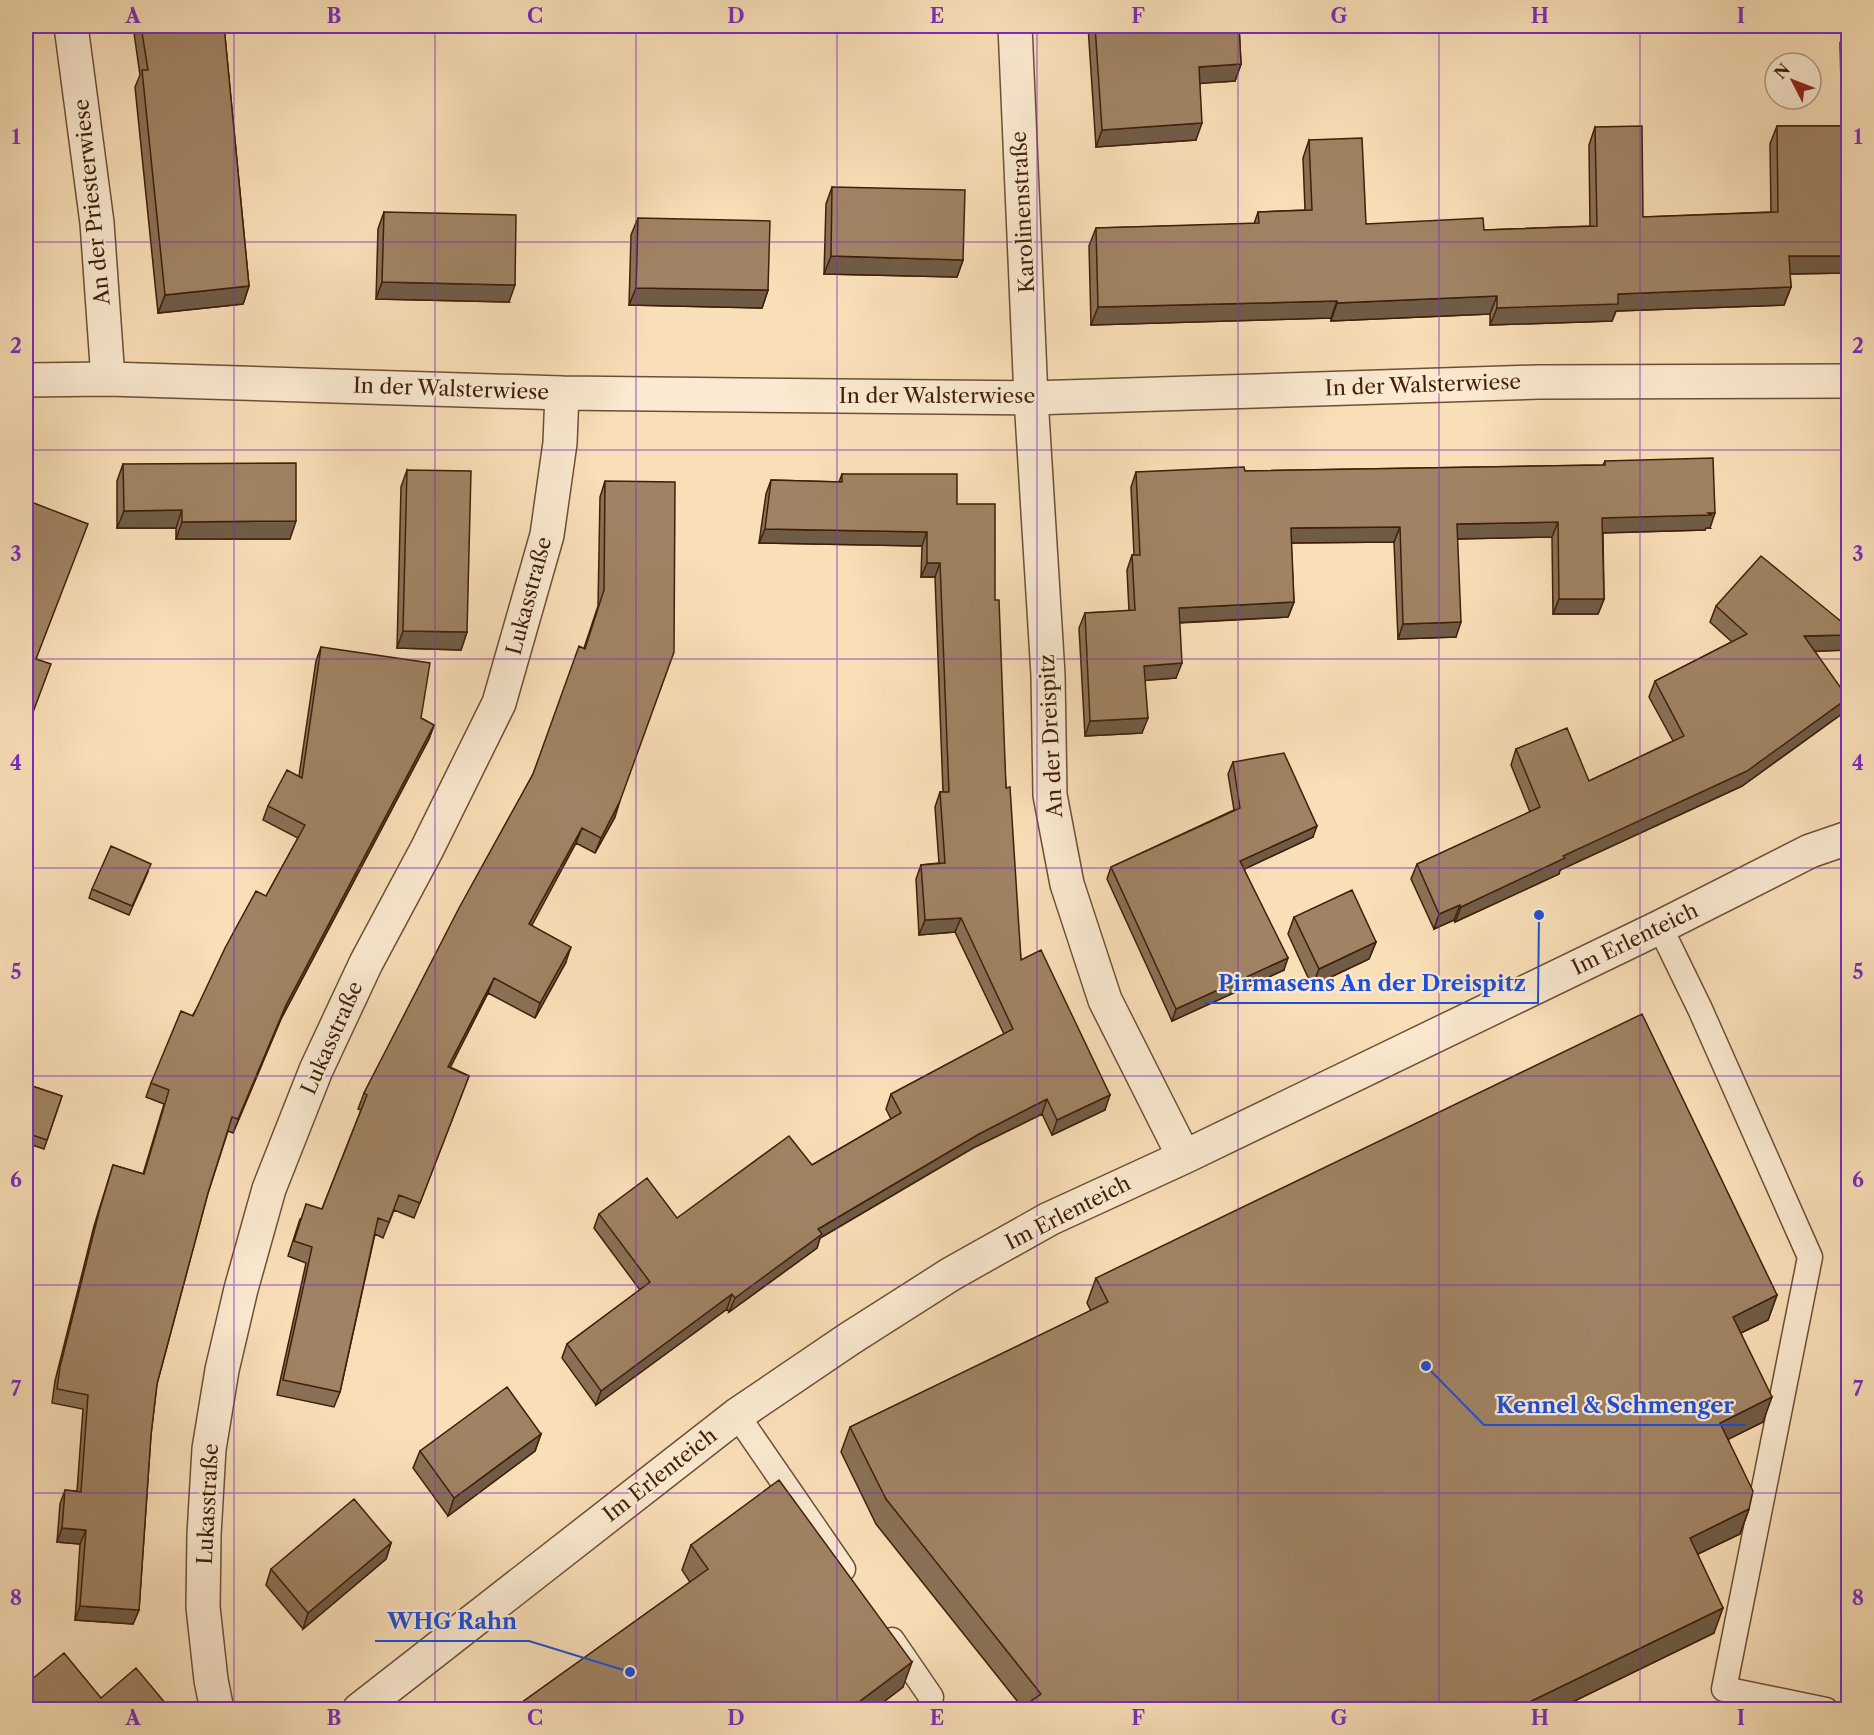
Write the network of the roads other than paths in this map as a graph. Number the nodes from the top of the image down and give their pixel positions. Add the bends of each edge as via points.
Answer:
1 (71, 26) edge
2 (1015, 26) edge
3 (108, 379) junction
4 (26, 380) edge
5 (1848, 381) edge
6 (562, 393) junction
7 (1031, 398) junction
8 (1848, 838) edge
9 (1660, 927) junction
10 (1184, 1157) junction
11 (737, 1415) junction
12 (857, 1590) edge
13 (878, 1619) edge
14 (931, 1697) dead end
15 (217, 1710) edge
16 (359, 1710) edge
17 (1826, 1710) edge

1 - 3 street, An der Priesterwiese via 97,223
2 - 7 street, Karolinenstraße
3 - 4 street, In der Walsterwiese
3 - 6 street, In der Walsterwiese
5 - 7 street, In der Walsterwiese via 1538,382
6 - 7 street, In der Walsterwiese
6 - 15 street, Lukasstraße via 560,444 547,536 499,704 366,963 316,1070 269,1190 241,1289 209,1449 204,1535 203,1607
7 - 10 street, An der Dreispitz via 1048,675 1050,795 1067,884 1106,1000
8 - 9 street, Im Erlenteich via 1810,851
9 - 10 street, Im Erlenteich
9 - 17 lane via 1810,1257 1724,1689
10 - 11 street, Im Erlenteich via 1049,1219 951,1274
11 - 12 lane
11 - 16 street, Im Erlenteich
13 - 14 lane

